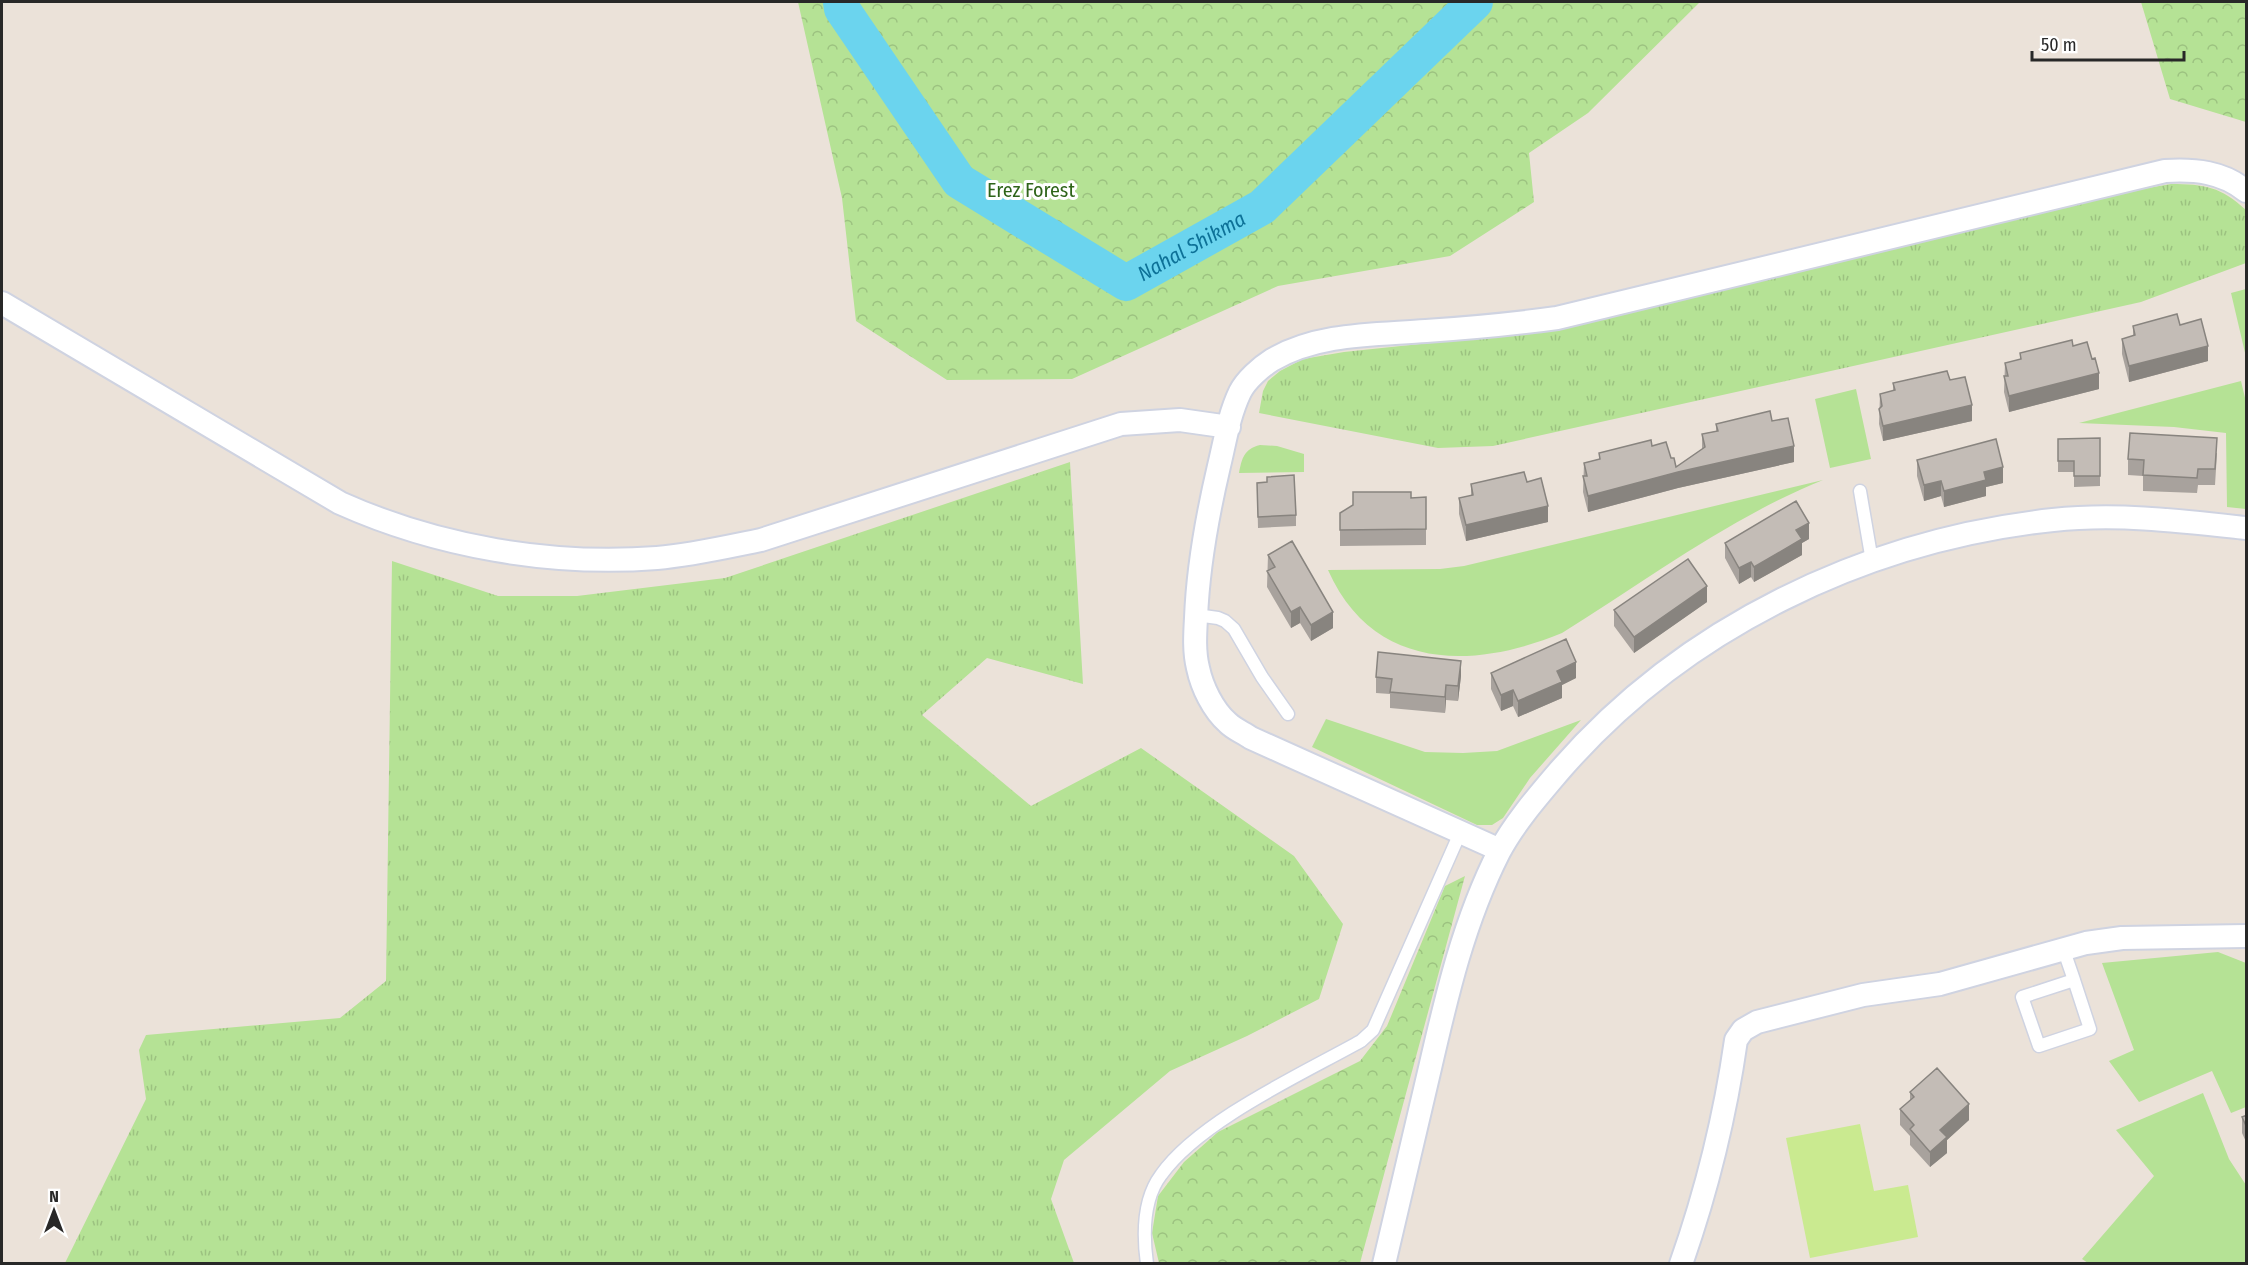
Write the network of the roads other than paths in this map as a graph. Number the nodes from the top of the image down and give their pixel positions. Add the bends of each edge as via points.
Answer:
1 (2247, 191) edge
2 (2, 303) edge
3 (1229, 426) junction
4 (1860, 491) dead end
5 (2247, 528) edge
6 (1872, 561) junction
7 (1196, 615) junction
8 (1288, 714) dead end
9 (1460, 833) junction
10 (1500, 850) junction
11 (2247, 936) edge
12 (2063, 948) junction
13 (2074, 980) junction
14 (1147, 1263) edge
15 (1384, 1263) edge
16 (1681, 1263) edge

1 - 3 street via 2234,181 2214,175 2192,170 2165,171 1557,318 1321,340 1289,351 1252,377 1241,390
2 - 3 street via 340,503 414,531 519,553 610,559 704,552 761,540 1121,424 1180,420
3 - 7 street via 1205,526
4 - 6 lane
5 - 6 street via 2147,519 2056,520 1963,534
6 - 10 street via 1799,591 1752,616 1657,677 1575,753 1539,794
7 - 8 lane via 1218,618 1234,628
7 - 9 street via 1198,669 1209,697 1228,723 1267,746
9 - 10 street
9 - 14 lane via 1373,1030 1361,1041 1237,1111 1179,1155 1160,1176 1150,1196 1145,1224
10 - 15 street via 1480,892 1453,971
11 - 12 street via 2122,938
12 - 13 lane
12 - 16 street via 1940,984 1832,1002 1757,1022 1743,1030 1736,1040 1717,1146
13 - 13 lane via 2022,998 2039,1046 2090,1029

